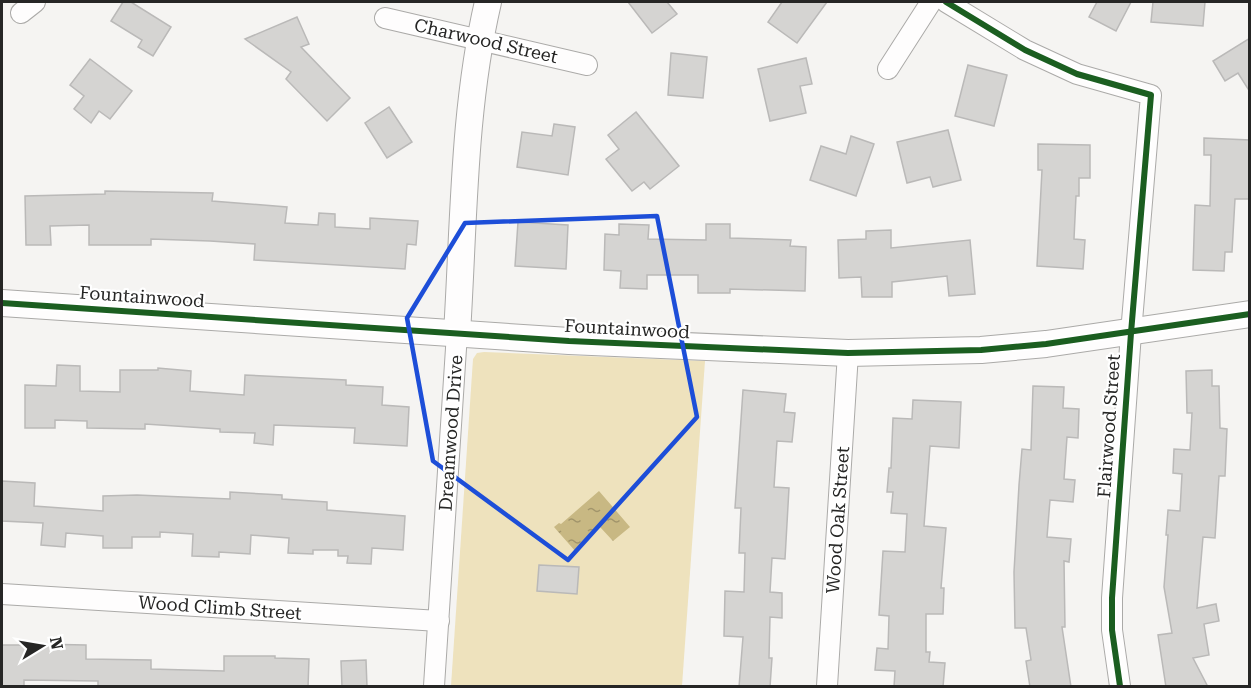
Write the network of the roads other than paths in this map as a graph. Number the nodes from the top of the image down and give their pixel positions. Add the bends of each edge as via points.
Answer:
1 (488, 2) edge
2 (931, 2) edge
3 (946, 2) edge
4 (385, 18) dead end
5 (480, 39) junction
6 (587, 65) dead end
7 (888, 69) dead end
8 (2, 303) edge
9 (1250, 314) edge
10 (458, 333) junction
11 (1131, 333) junction
12 (848, 353) junction
13 (2, 594) edge
14 (439, 621) junction
15 (434, 687) edge
16 (827, 687) edge
17 (1120, 687) edge

1 - 5 street, Dreamwood Drive
2 - 7 street
3 - 11 street, Flairwood Street via 1025,50 1077,74 1150,95
4 - 5 street, Charwood Street
5 - 6 street, Charwood Street
5 - 10 street, Dreamwood Drive via 471,98
8 - 10 street, Fountainwood
9 - 11 street, Fountainwood
10 - 12 street, Fountainwood
10 - 14 street, Dreamwood Drive
11 - 12 street, Fountainwood via 981,350
11 - 17 street, Flairwood Street via 1112,598
12 - 16 street, Wood Oak Street
13 - 14 street, Wood Climb Street
14 - 15 street, Dreamwood Drive

